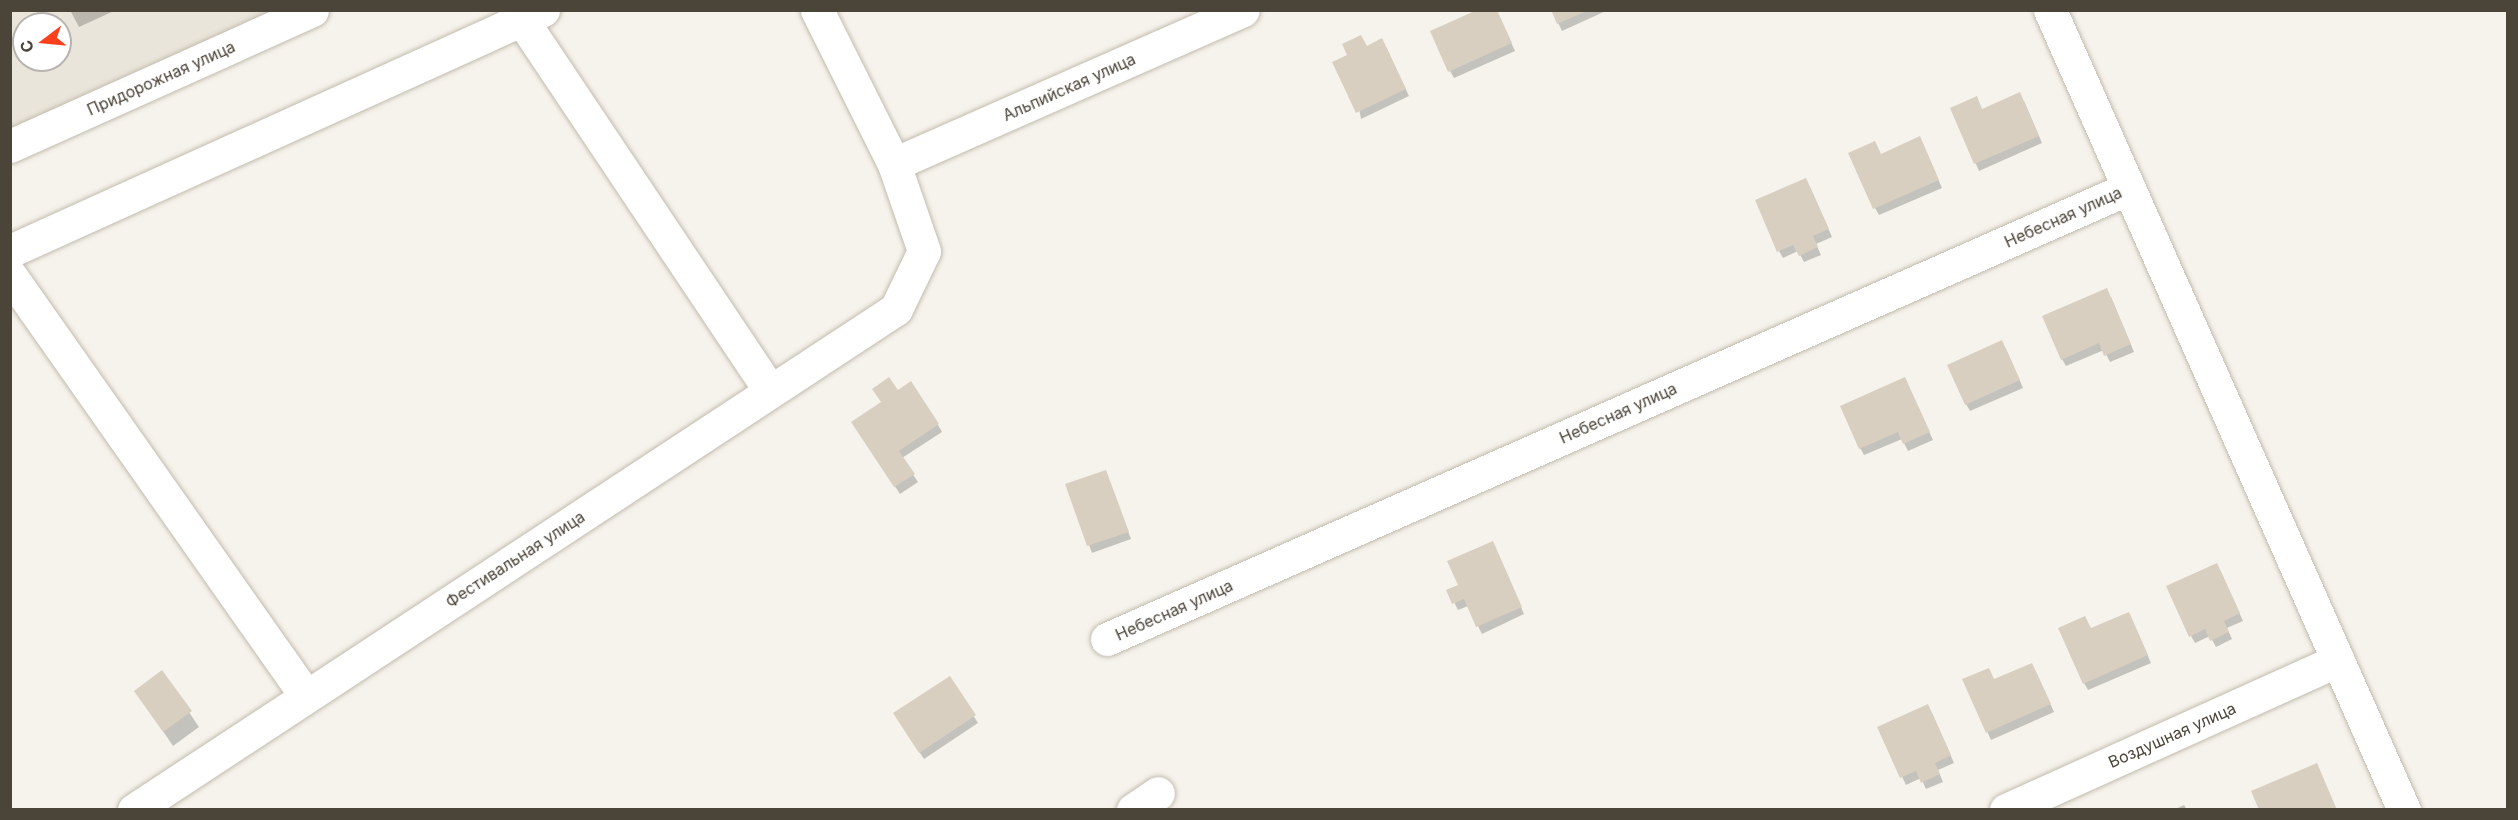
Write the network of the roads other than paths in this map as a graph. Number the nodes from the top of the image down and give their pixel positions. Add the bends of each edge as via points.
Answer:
1 (312, 10) edge
2 (818, 10) edge
3 (1243, 10) edge
4 (2050, 10) edge
5 (532, 15) edge
6 (10, 146) edge
7 (894, 164) junction
8 (2129, 188) junction
9 (10, 251) edge
10 (10, 275) edge
11 (770, 391) junction
12 (1107, 639) dead end
13 (2338, 660) junction
14 (306, 696) junction
15 (134, 810) edge
16 (2006, 810) edge
17 (2404, 810) edge

1 - 6 street, Придорожная улица
2 - 7 street
3 - 7 street, Альпийская улица
4 - 8 street
5 - 9 street
5 - 11 street
7 - 11 street, Фестивальная улица via 924,250 896,309
8 - 12 street, Небесная улица
8 - 13 street
10 - 14 street
11 - 14 street, Фестивальная улица
13 - 16 street, Воздушная улица
13 - 17 street
14 - 15 street, Фестивальная улица

